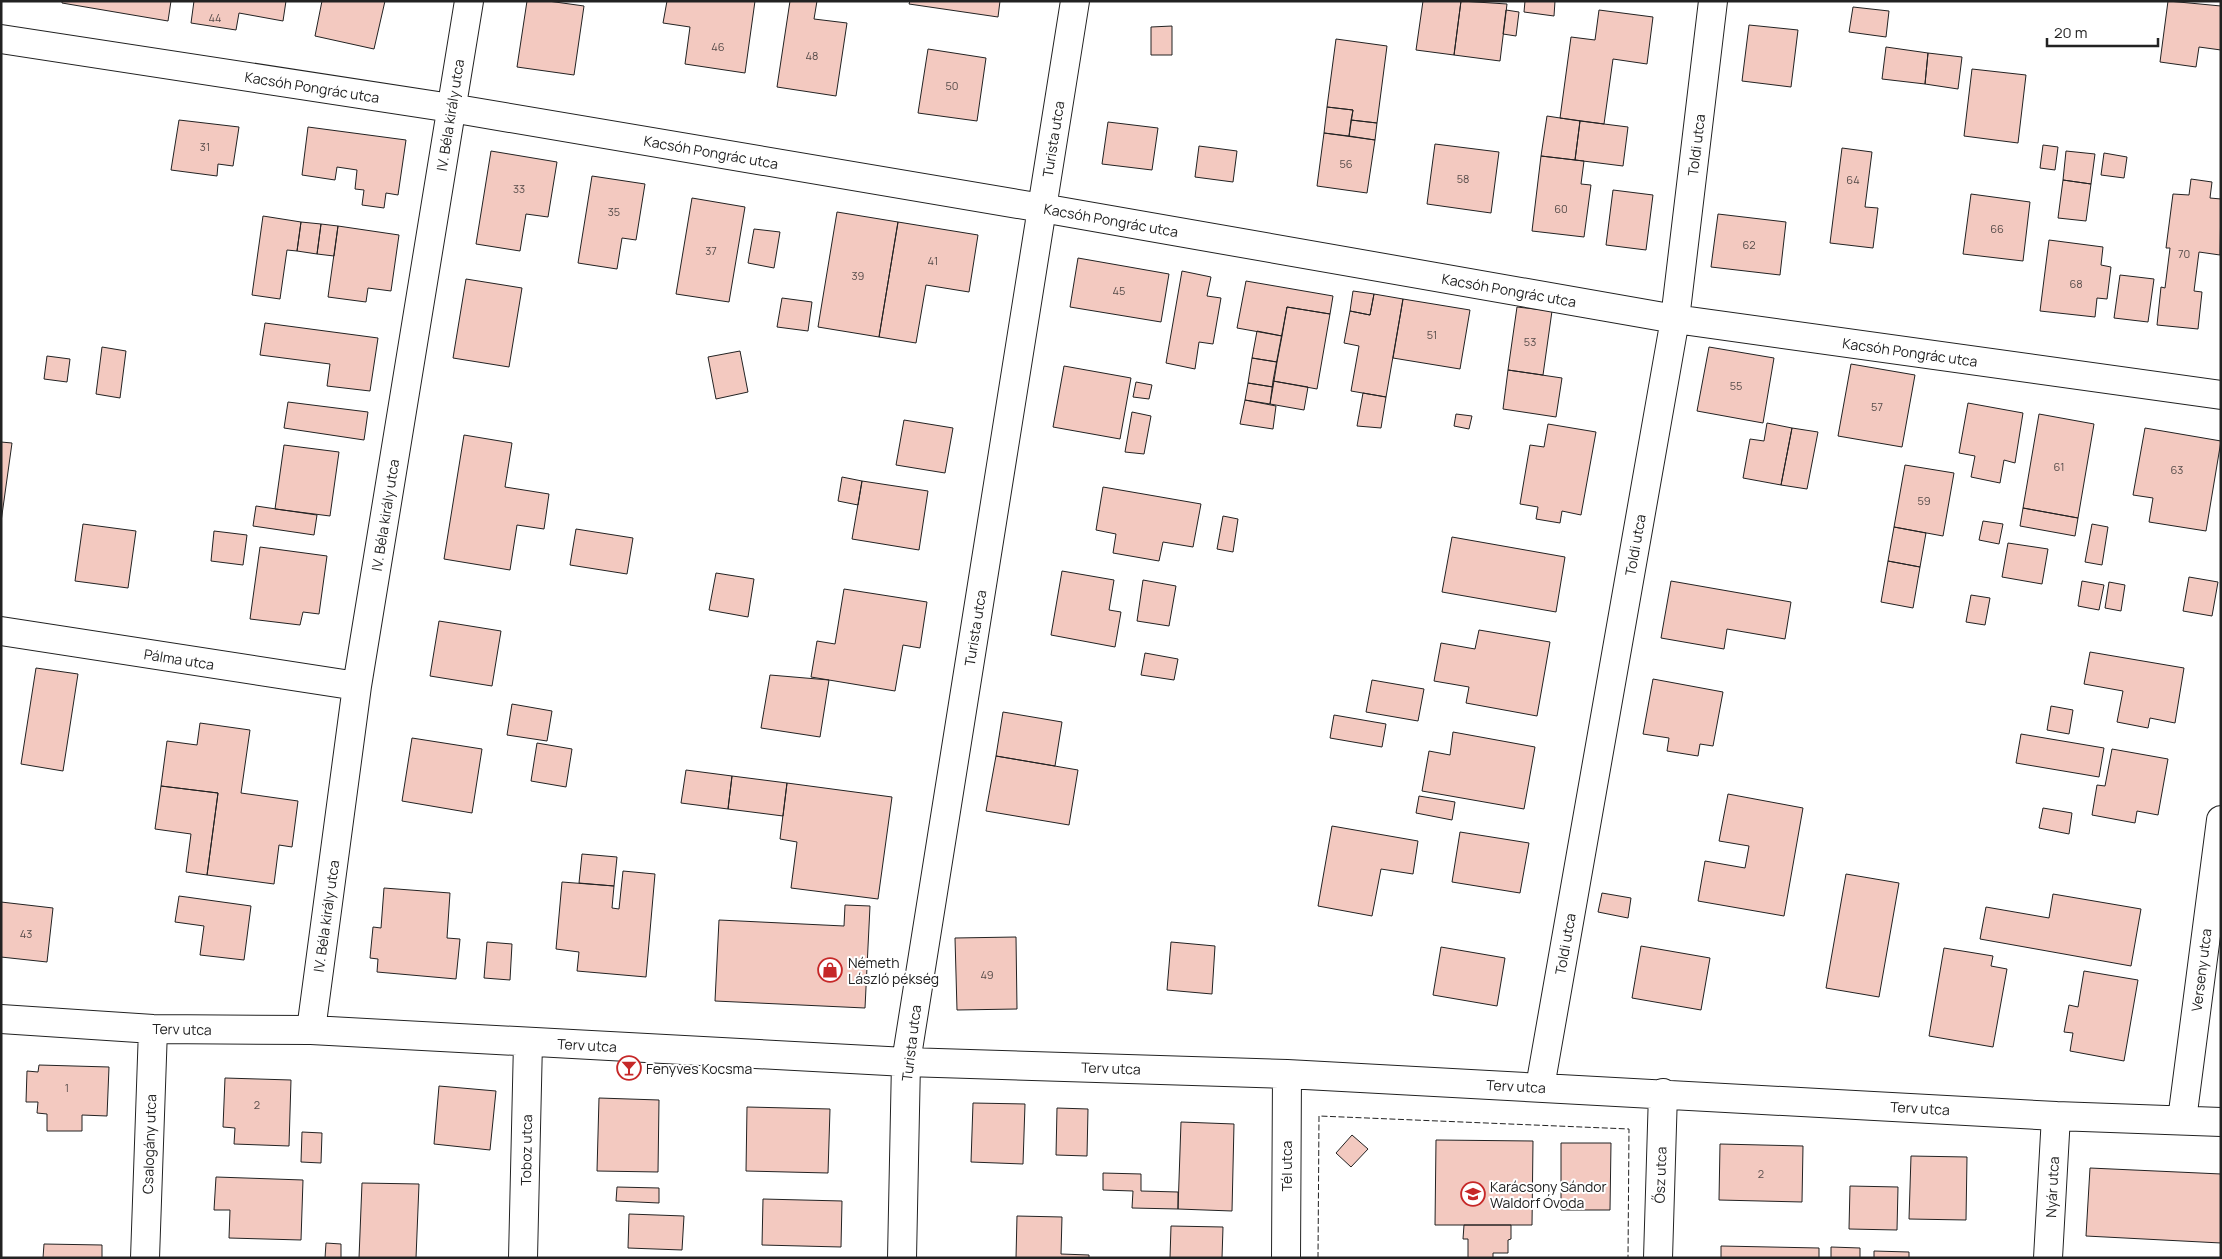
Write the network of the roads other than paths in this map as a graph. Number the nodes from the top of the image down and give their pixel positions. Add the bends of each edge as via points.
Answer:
1 (469, 1) edge
2 (1075, 1) edge
3 (1713, 1) edge
4 (1, 39) edge
5 (451, 108) junction
6 (1042, 208) junction
7 (1675, 319) junction
8 (2221, 395) edge
9 (1, 631) edge
10 (357, 686) junction
11 (2221, 820) edge
12 (1, 1019) edge
13 (152, 1030) junction
14 (311, 1030) junction
15 (528, 1042) junction
16 (906, 1062) junction
17 (1287, 1074) junction
18 (1540, 1087) junction
19 (1663, 1093) junction
20 (2056, 1116) junction
21 (2182, 1120) junction
22 (2221, 1122) edge
23 (145, 1258) edge
24 (523, 1258) edge
25 (902, 1258) edge
26 (1286, 1258) edge
27 (1658, 1258) edge
28 (2048, 1258) edge

1 - 5 street, IV. Béla király utca
2 - 6 street, Turista utca
3 - 7 street, Toldi utca
4 - 5 street, Kacsóh Pongrác utca
5 - 6 street, Kacsóh Pongrác utca
5 - 10 street, IV. Béla király utca
6 - 7 street, Kacsóh Pongrác utca
6 - 16 street, Turista utca
7 - 8 street, Kacsóh Pongrác utca
7 - 18 street, Toldi utca
9 - 10 street, Pálma utca
10 - 14 street, IV. Béla király utca
11 - 21 street, Verseny utca
12 - 13 street, Terv utca
13 - 14 street, Terv utca
13 - 23 street, Csalogány utca
14 - 15 street, Terv utca
15 - 16 street, Terv utca
15 - 24 street, Toboz utca
16 - 17 street, Terv utca
16 - 25 street, Turista utca
17 - 18 street, Terv utca
17 - 26 street, Tél utca
18 - 19 street, Terv utca
19 - 20 street, Terv utca
19 - 27 street, Ősz utca
20 - 21 street, Terv utca
20 - 28 street, Nyár utca
21 - 22 street, Terv utca

